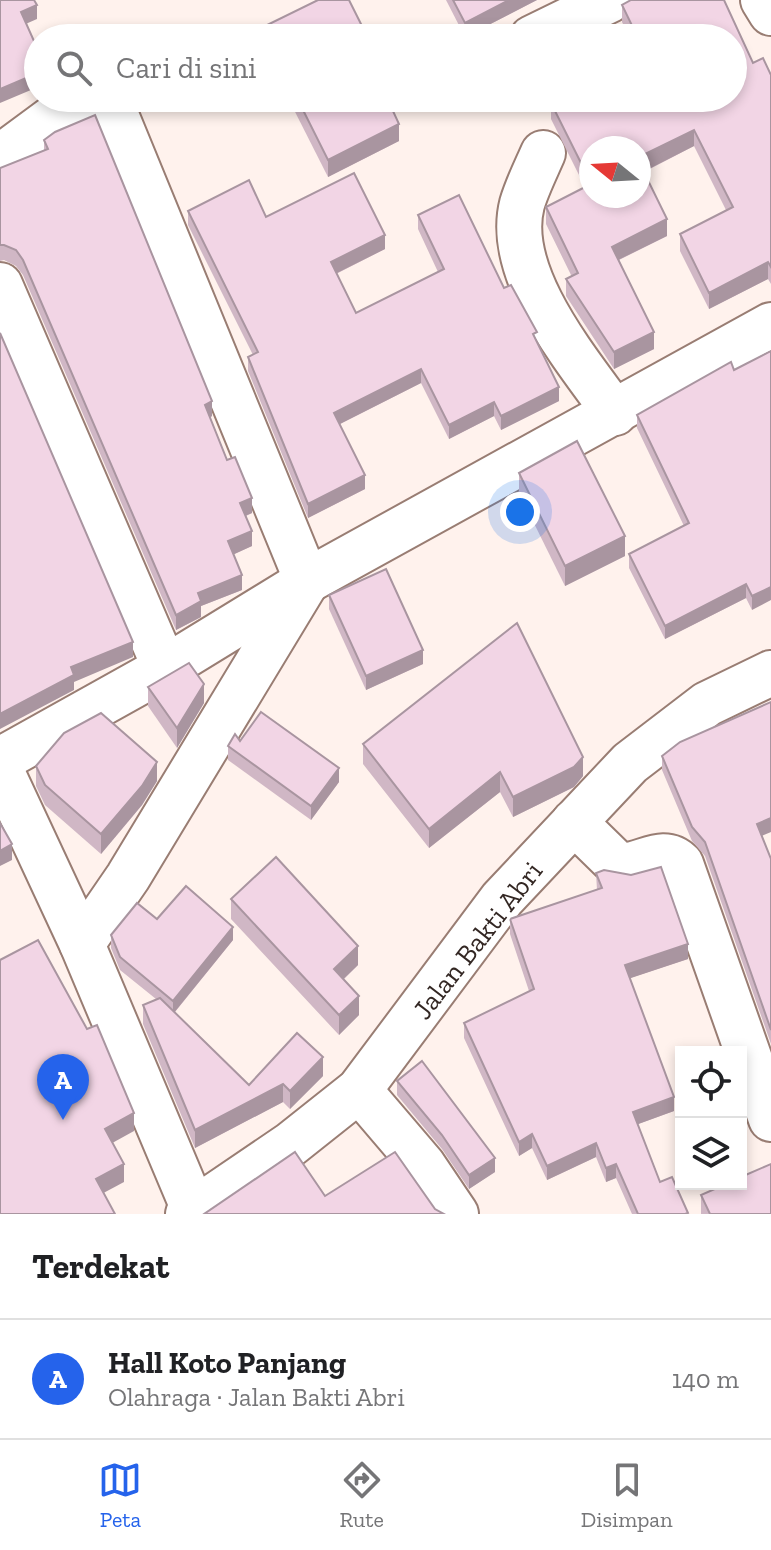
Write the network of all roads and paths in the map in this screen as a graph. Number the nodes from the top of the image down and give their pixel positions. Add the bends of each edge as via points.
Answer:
1 (610, 0) edge
2 (763, 0) edge
3 (771, 13) edge
4 (561, 24) edge
5 (61, 112) edge
6 (114, 112) edge
7 (543, 153) dead end
8 (0, 157) edge
9 (0, 285) edge
10 (771, 325) edge
11 (615, 413) junction
12 (307, 581) junction
13 (165, 668) junction
14 (771, 673) edge
15 (0, 760) edge
16 (0, 768) edge
17 (574, 822) junction
18 (82, 944) junction
19 (359, 1090) junction
20 (771, 1119) edge
21 (191, 1212) edge
22 (456, 1214) edge

1 - 4 street
2 - 3 street
5 - 8 street
6 - 12 street
7 - 11 street via 522,205 522,257 560,336
9 - 13 street
10 - 11 street
11 - 12 street
12 - 13 street
12 - 18 street
13 - 15 street
14 - 17 street, Jalan Bakti Abri via 707,704 630,763
16 - 18 street
17 - 19 street, Jalan Bakti Abri via 502,899
17 - 20 street via 618,865 662,855 681,864
18 - 21 street
19 - 21 street, Jalan Bakti Abri
19 - 22 street via 423,1165

